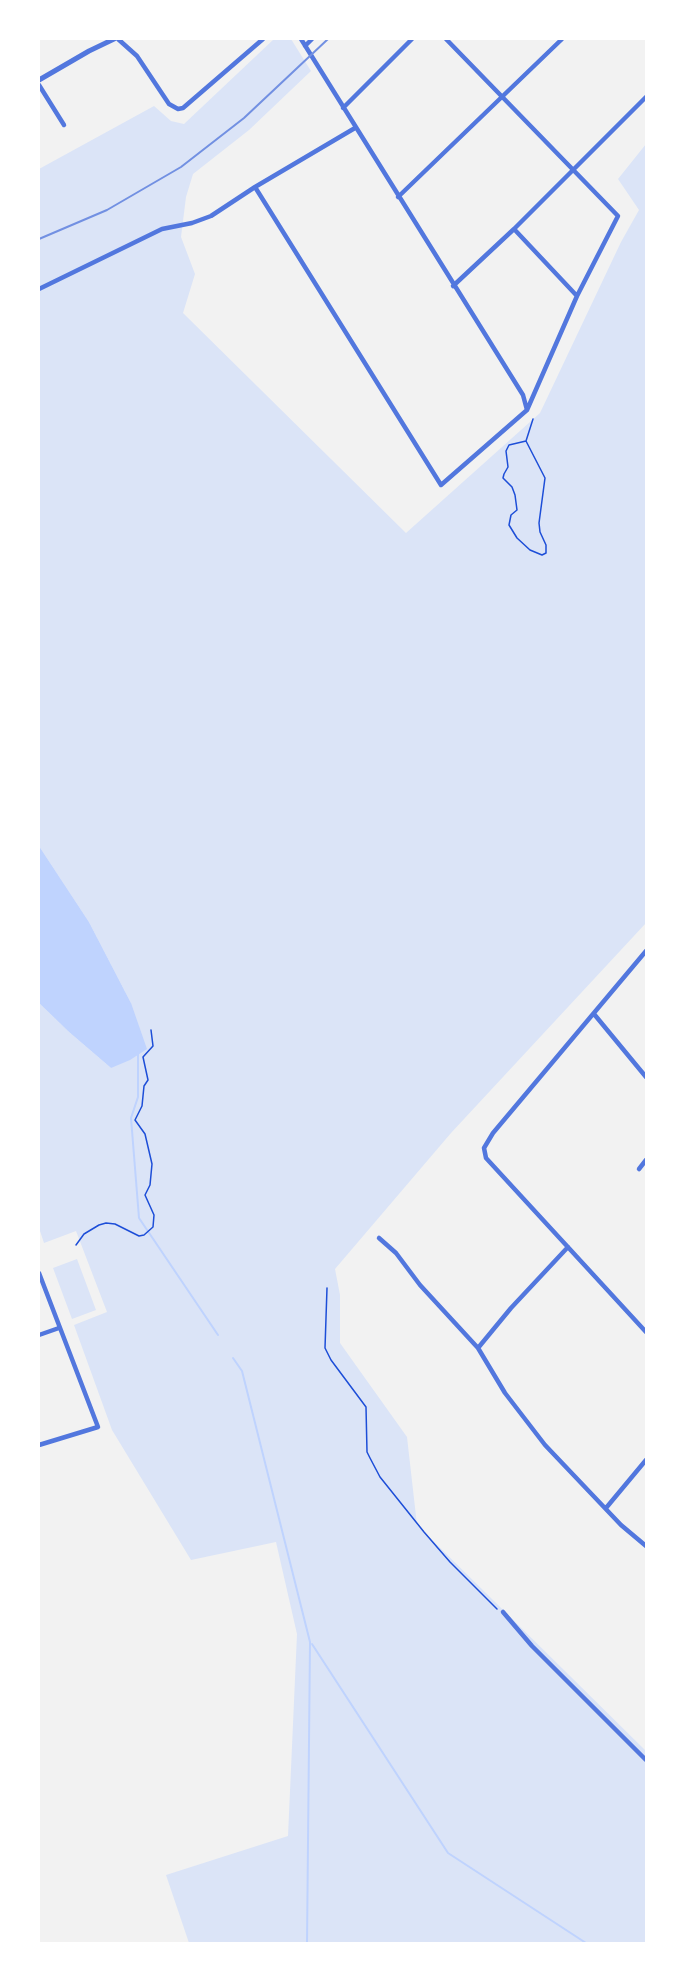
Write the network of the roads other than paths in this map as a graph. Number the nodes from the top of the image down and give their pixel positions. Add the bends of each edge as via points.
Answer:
1 (116, 39) edge
2 (263, 39) edge
3 (301, 39) edge
4 (312, 39) edge
5 (412, 39) edge
6 (446, 39) edge
7 (562, 39) edge
8 (305, 46) junction
9 (39, 82) edge
10 (646, 97) edge
11 (503, 98) junction
12 (342, 108) junction
13 (64, 125) dead end
14 (355, 128) junction
15 (572, 170) junction
16 (255, 187) junction
17 (398, 197) junction
18 (514, 229) junction
19 (453, 286) junction
20 (39, 289) edge
21 (577, 296) junction
22 (527, 410) junction
23 (646, 951) edge
24 (594, 1014) junction
25 (646, 1077) edge
26 (646, 1160) edge
27 (639, 1169) dead end
28 (379, 1238) dead end
29 (568, 1247) junction
30 (39, 1273) edge
31 (59, 1328) junction
32 (646, 1332) edge
33 (39, 1335) edge
34 (478, 1348) junction
35 (39, 1444) edge
36 (646, 1460) edge
37 (606, 1508) junction
38 (646, 1546) edge
39 (503, 1612) road end
40 (646, 1760) edge

1 - 2 street via 137,56 169,104 178,109
1 - 9 street
3 - 8 street
4 - 8 street
5 - 12 street
6 - 11 street
7 - 11 street
8 - 12 street
9 - 13 street
10 - 15 street
11 - 15 street
11 - 17 street
12 - 14 street
14 - 16 street
14 - 17 street
15 - 18 street
15 - 21 street via 618,216
16 - 20 street via 211,216 162,229
16 - 22 street via 441,485
17 - 19 street
18 - 19 street
18 - 21 street
19 - 22 street via 523,395
21 - 22 street
23 - 24 street
24 - 25 street
24 - 29 street via 485,1143 486,1158
26 - 27 street
28 - 34 street
29 - 32 street
29 - 34 street
30 - 31 street
31 - 33 street
31 - 35 street via 98,1427
34 - 37 street via 498,1384 529,1425
36 - 37 street
37 - 38 street
39 - 40 street

